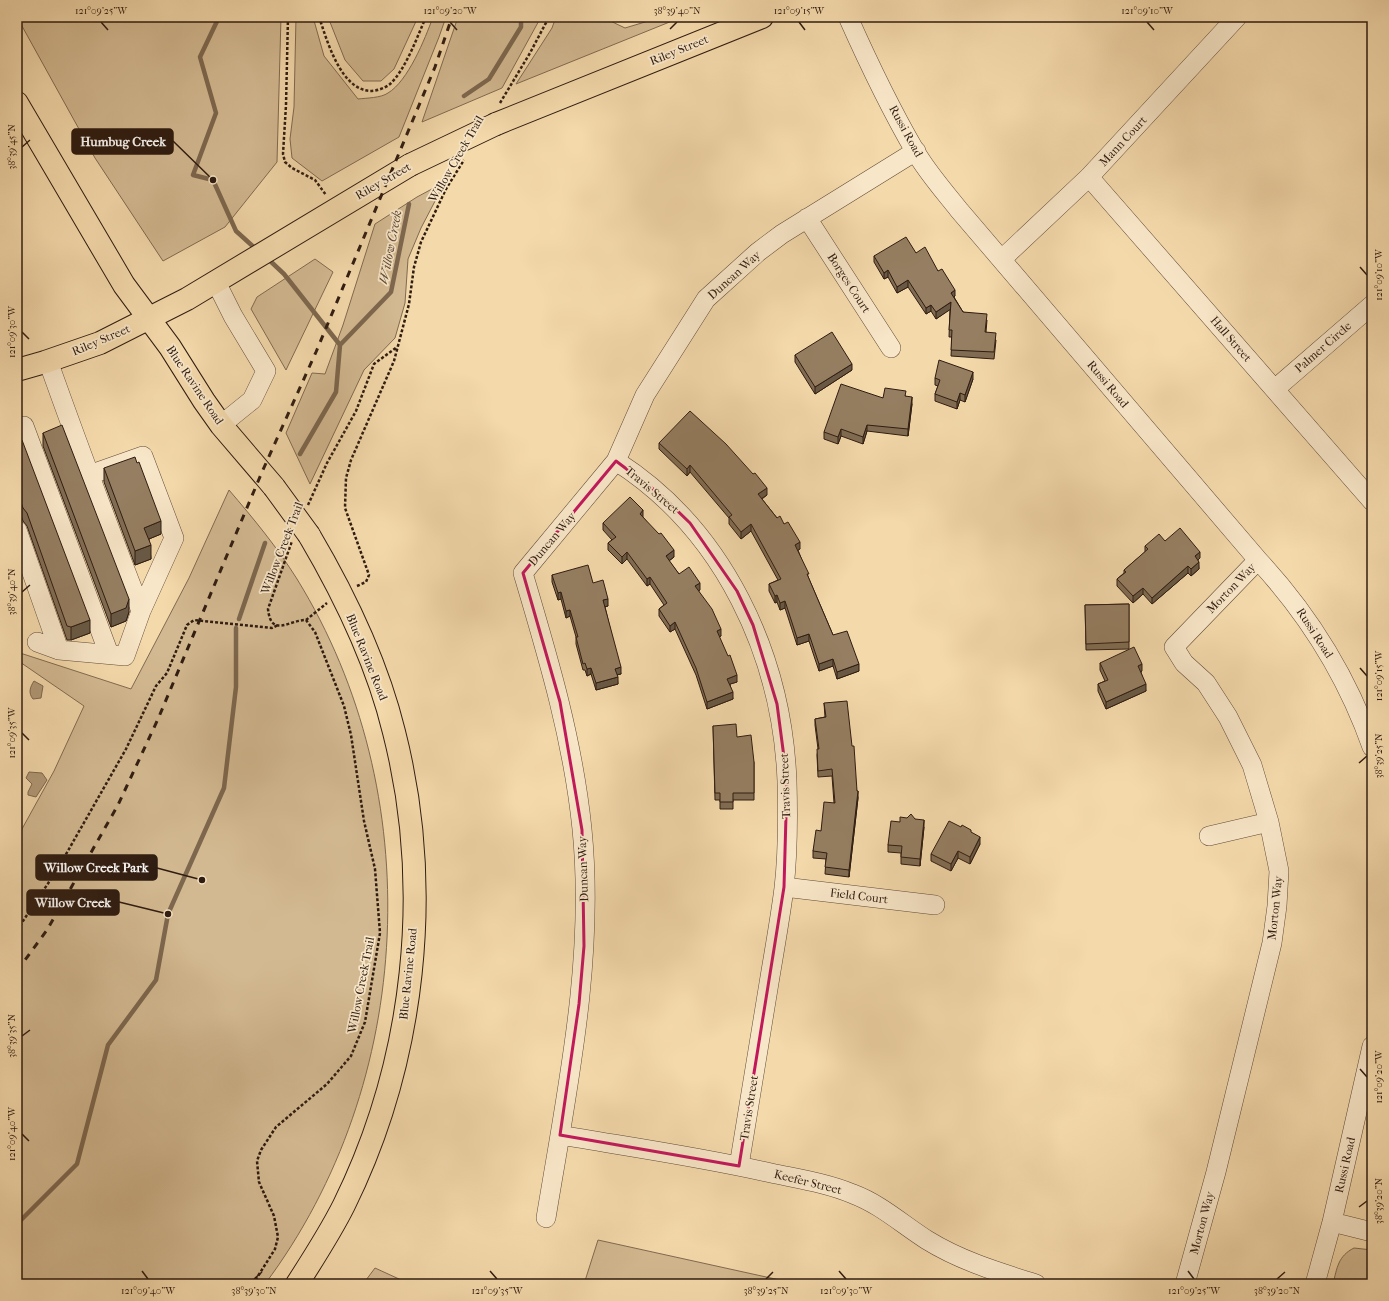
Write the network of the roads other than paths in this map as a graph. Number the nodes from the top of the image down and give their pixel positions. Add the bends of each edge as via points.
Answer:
1 (762, 17) edge
2 (848, 17) edge
3 (1237, 17) edge
4 (17, 103) edge
5 (916, 151) junction
6 (1089, 177) junction
7 (807, 218) junction
8 (1002, 259) junction
9 (216, 282) junction
10 (1372, 305) edge
11 (149, 318) junction
12 (892, 348) dead end
13 (48, 361) junction
14 (17, 370) edge
15 (1275, 389) junction
16 (221, 425) junction
17 (17, 429) edge
18 (616, 461) junction
19 (89, 475) junction
20 (1372, 501) edge
21 (17, 530) edge
22 (1258, 560) junction
23 (141, 611) junction
24 (37, 642) dead end
25 (59, 650) junction
26 (109, 654) junction
27 (1372, 747) edge
28 (1269, 822) junction
29 (1209, 836) dead end
30 (784, 887) junction
31 (934, 905) dead end
32 (1372, 1046) edge
33 (560, 1135) junction
34 (740, 1166) junction
35 (546, 1218) dead end
36 (1332, 1222) junction
37 (1372, 1232) edge
38 (296, 1284) edge
39 (1036, 1284) edge
40 (1185, 1284) edge
41 (1315, 1284) edge

1 - 9 main road, Riley Street, bridge via 497,115
2 - 5 street, Russi Road
3 - 6 street, Mann Court
4 - 11 main road, Blue Ravine Road via 120,278
5 - 7 street, Duncan Way
5 - 8 street, Russi Road via 959,210
6 - 8 street, Mann Court
6 - 15 street, Hall Street
7 - 12 street, Borges Court
7 - 18 street, Duncan Way via 758,252 706,299 645,395
8 - 22 street, Russi Road
9 - 11 main road, Riley Street
9 - 16 street via 266,371 252,400
10 - 15 street, Palmer Circle
11 - 13 main road, Riley Street via 100,343
11 - 16 main road, Blue Ravine Road
13 - 14 main road, Riley Street
13 - 19 street
15 - 20 street, Hall Street
16 - 38 main road, Blue Ravine Road, bridge via 274,488 341,593 362,637 394,730 403,772 414,866 412,958 399,1050 382,1113 344,1206
17 - 26 street via 24,426
18 - 30 street, Travis Street via 656,490 690,523 713,552 737,591 753,625 777,704 784,742 787,808
18 - 33 street, Duncan Way via 523,572 560,702 571,751 582,830 584,946 579,1004
19 - 23 street
19 - 23 street via 143,456 174,538
21 - 25 street
22 - 27 street, Russi Road via 1284,587 1327,649 1359,713
22 - 28 street, Morton Way via 1174,647 1184,663 1206,683 1228,717 1252,764
23 - 26 street via 125,656
24 - 25 street
25 - 26 street
28 - 29 street
28 - 40 street, Morton Way via 1279,871 1272,943 1216,1172
30 - 31 street, Field Court
30 - 34 street, Travis Street
32 - 36 street, Russi Road
33 - 34 street, Keefer Street
33 - 35 street
34 - 39 street, Keefer Street via 828,1185 854,1194 876,1205 927,1240 956,1256 981,1267
36 - 37 street
36 - 41 street, Russi Road

